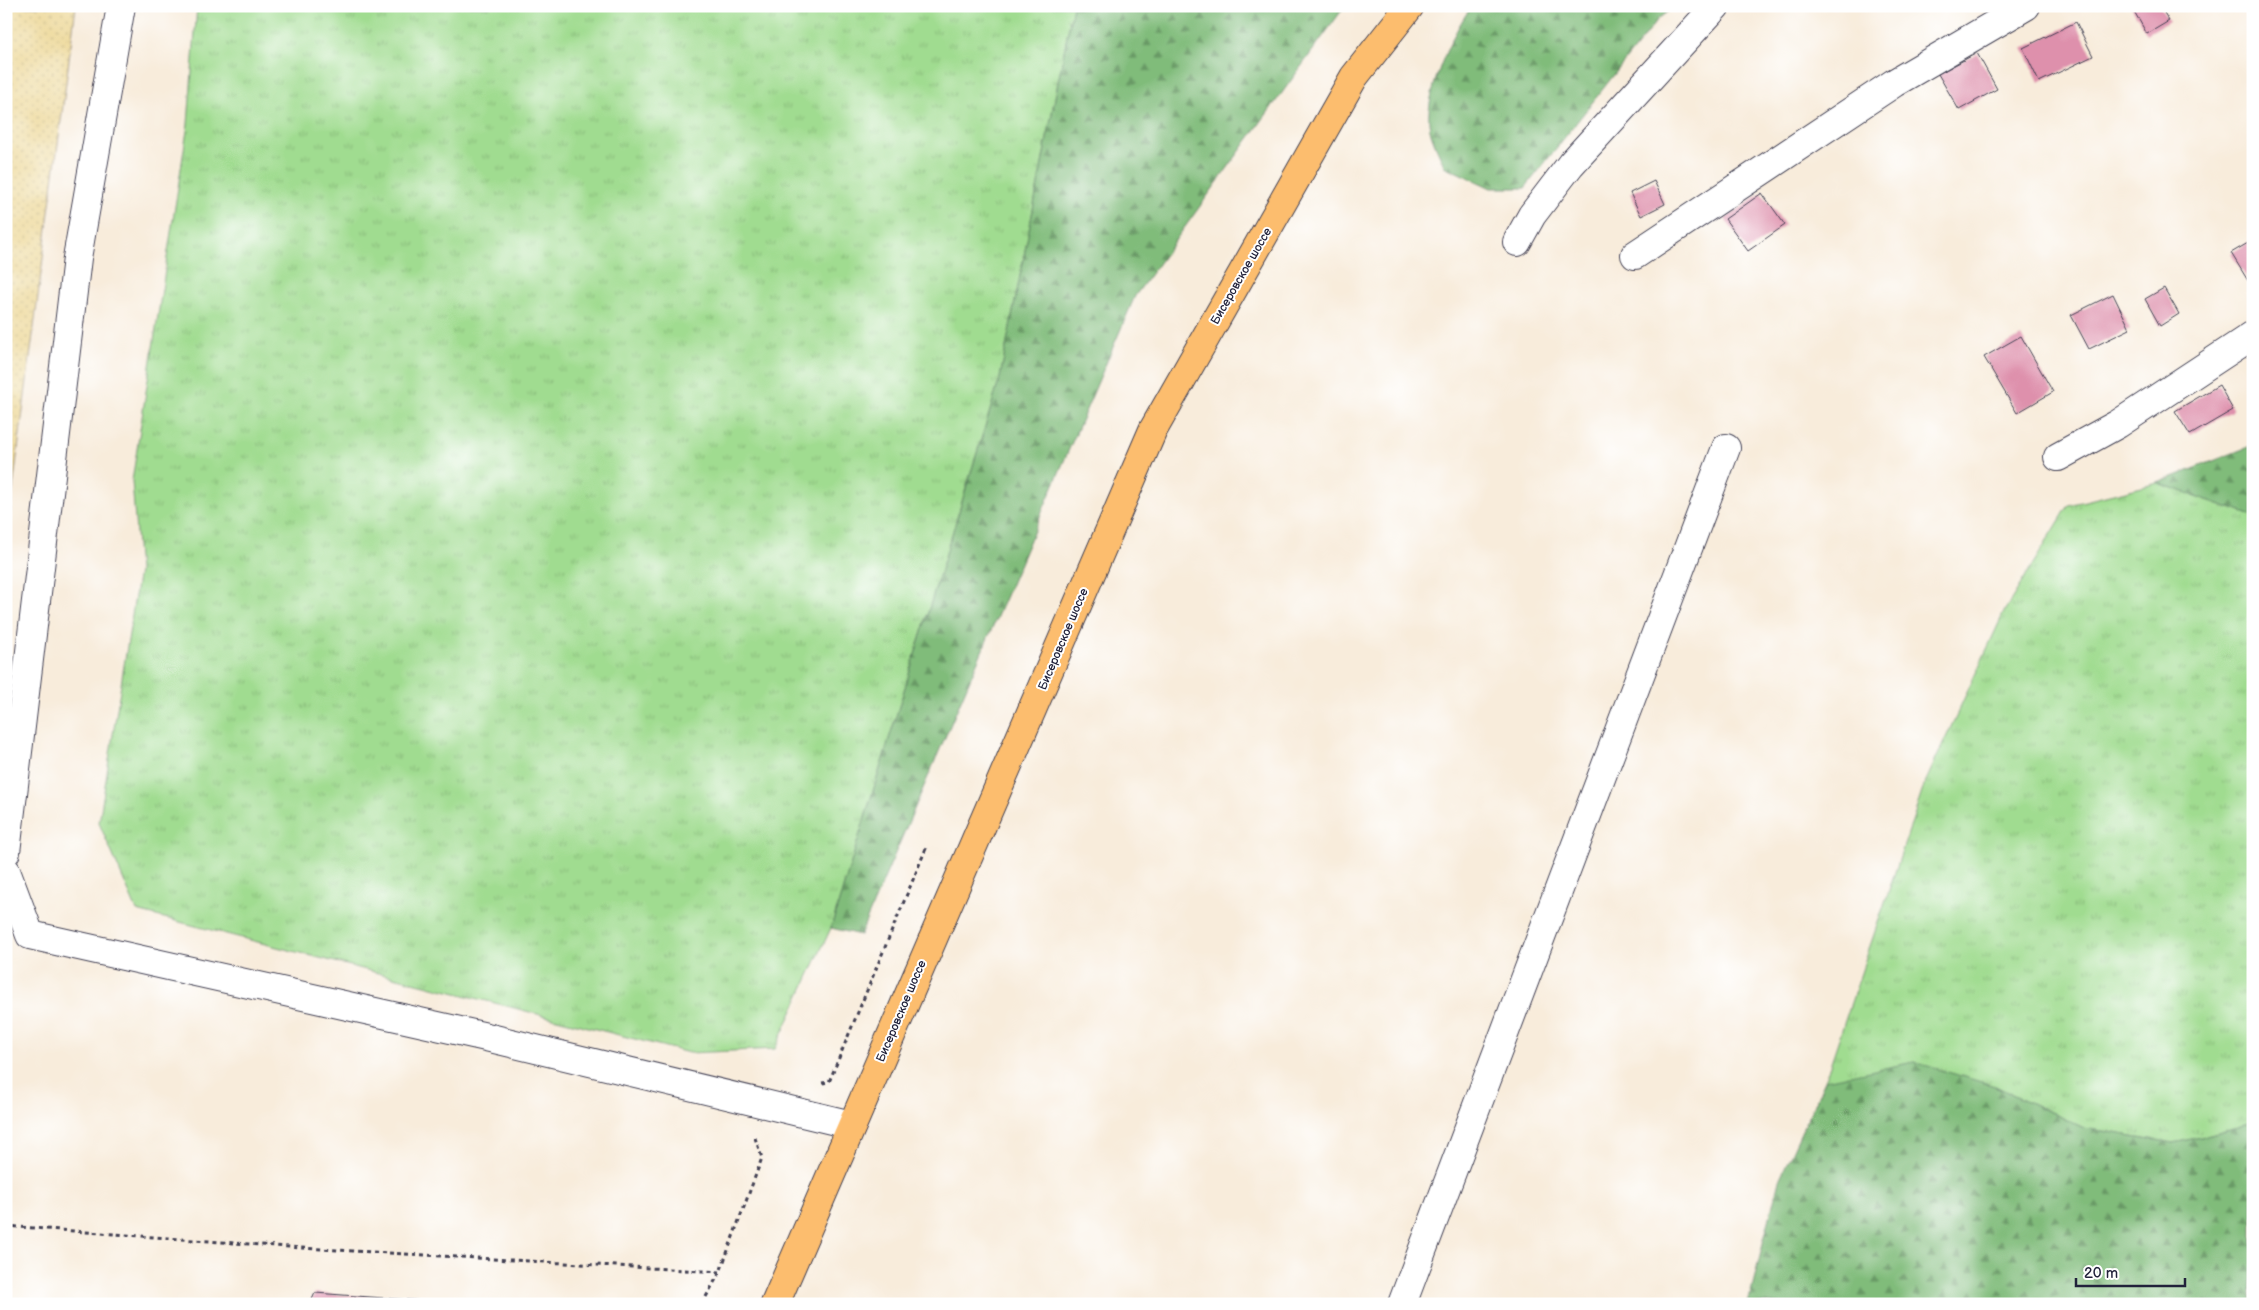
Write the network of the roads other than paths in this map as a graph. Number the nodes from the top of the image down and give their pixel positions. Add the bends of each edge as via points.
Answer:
1 (121, 6) edge
2 (1410, 6) edge
3 (1716, 6) edge
4 (2026, 6) edge
5 (1517, 242) dead end
6 (1635, 255) dead end
7 (2253, 336) edge
8 (1726, 448) dead end
9 (2058, 457) dead end
10 (6, 852) edge
11 (6, 871) edge
12 (852, 1125) junction
13 (775, 1304) edge
14 (1402, 1304) edge

1 - 10 street via 77,258
2 - 12 main road, Бисеровское шоссе via 1354,77 1153,430
3 - 5 street via 1571,164 1532,215
4 - 6 street via 1894,83
7 - 9 street via 2118,424
8 - 14 street
11 - 12 street via 30,935 482,1036
12 - 13 main road, Бисеровское шоссе

